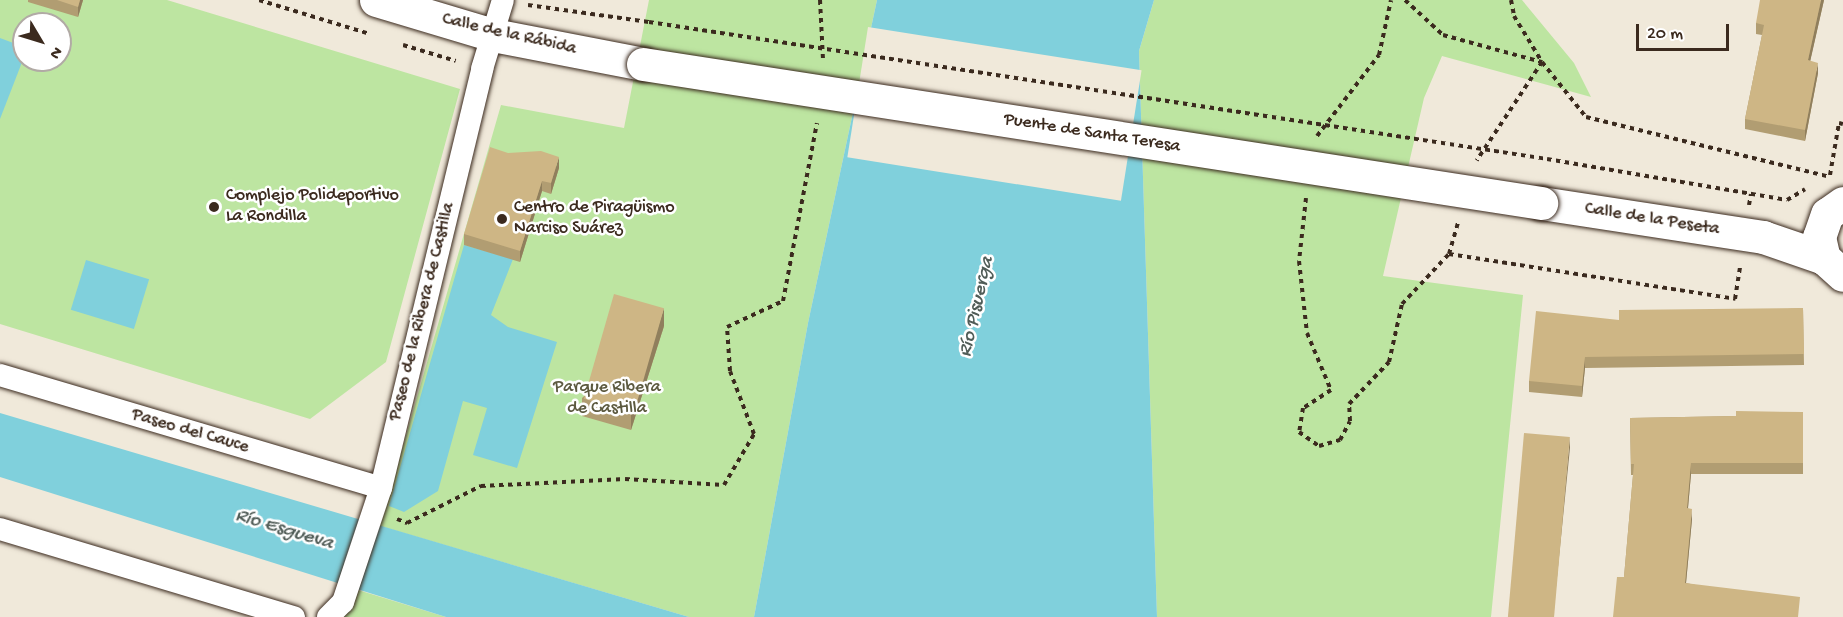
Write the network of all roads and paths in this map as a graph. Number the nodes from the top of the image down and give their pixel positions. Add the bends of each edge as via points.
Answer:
1 (376, 0) edge
2 (820, 0) edge
3 (1391, 0) edge
4 (1405, 0) edge
5 (1511, 0) edge
6 (503, 1) edge
7 (493, 35) junction
8 (1542, 62) junction
9 (643, 64) joint
10 (824, 67) dead end
11 (819, 112) dead end
12 (1843, 124) edge
13 (1312, 143) dead end
14 (1474, 171) dead end
15 (1812, 185) dead end
16 (1307, 190) dead end
17 (1829, 196) edge
18 (1541, 203) joint
19 (1461, 213) dead end
20 (1752, 247) junction
21 (1449, 254) junction
22 (1834, 266) edge
23 (0, 375) edge
24 (376, 503) junction
25 (0, 528) edge
26 (335, 609) edge
27 (294, 617) edge

1 - 7 main road, Calle de la Rábida
2 - 10 path
3 - 13 path via 1379,54
4 - 8 path via 1443,35
5 - 8 path via 1514,16
6 - 7 street, Paseo de la Ribera de Castilla
6 - 15 path, bridge via 1547,159 1787,200
7 - 9 main road, Calle de la Rábida
7 - 24 street, Paseo de la Ribera de Castilla
8 - 14 path
8 - 17 path via 1586,117
9 - 18 main road, Puente de Santa Teresa, bridge
11 - 24 path via 783,301 727,327 730,371 754,434 724,486 625,479 481,486 407,524
12 - 17 path via 1839,123
16 - 21 path via 1299,261 1307,333 1331,390 1303,408 1299,432 1320,446 1340,440 1350,421 1349,404 1389,362 1402,304
17 - 20 main road, Calle de la Peseta
17 - 22 main road via 1819,237
18 - 20 main road, Calle de la Peseta
19 - 21 path
20 - 21 path via 1735,299
20 - 22 main road, Calle de la Peseta
23 - 24 street, Paseo del Cauce
24 - 26 street, Paseo de la Ribera de Castilla
25 - 27 street

